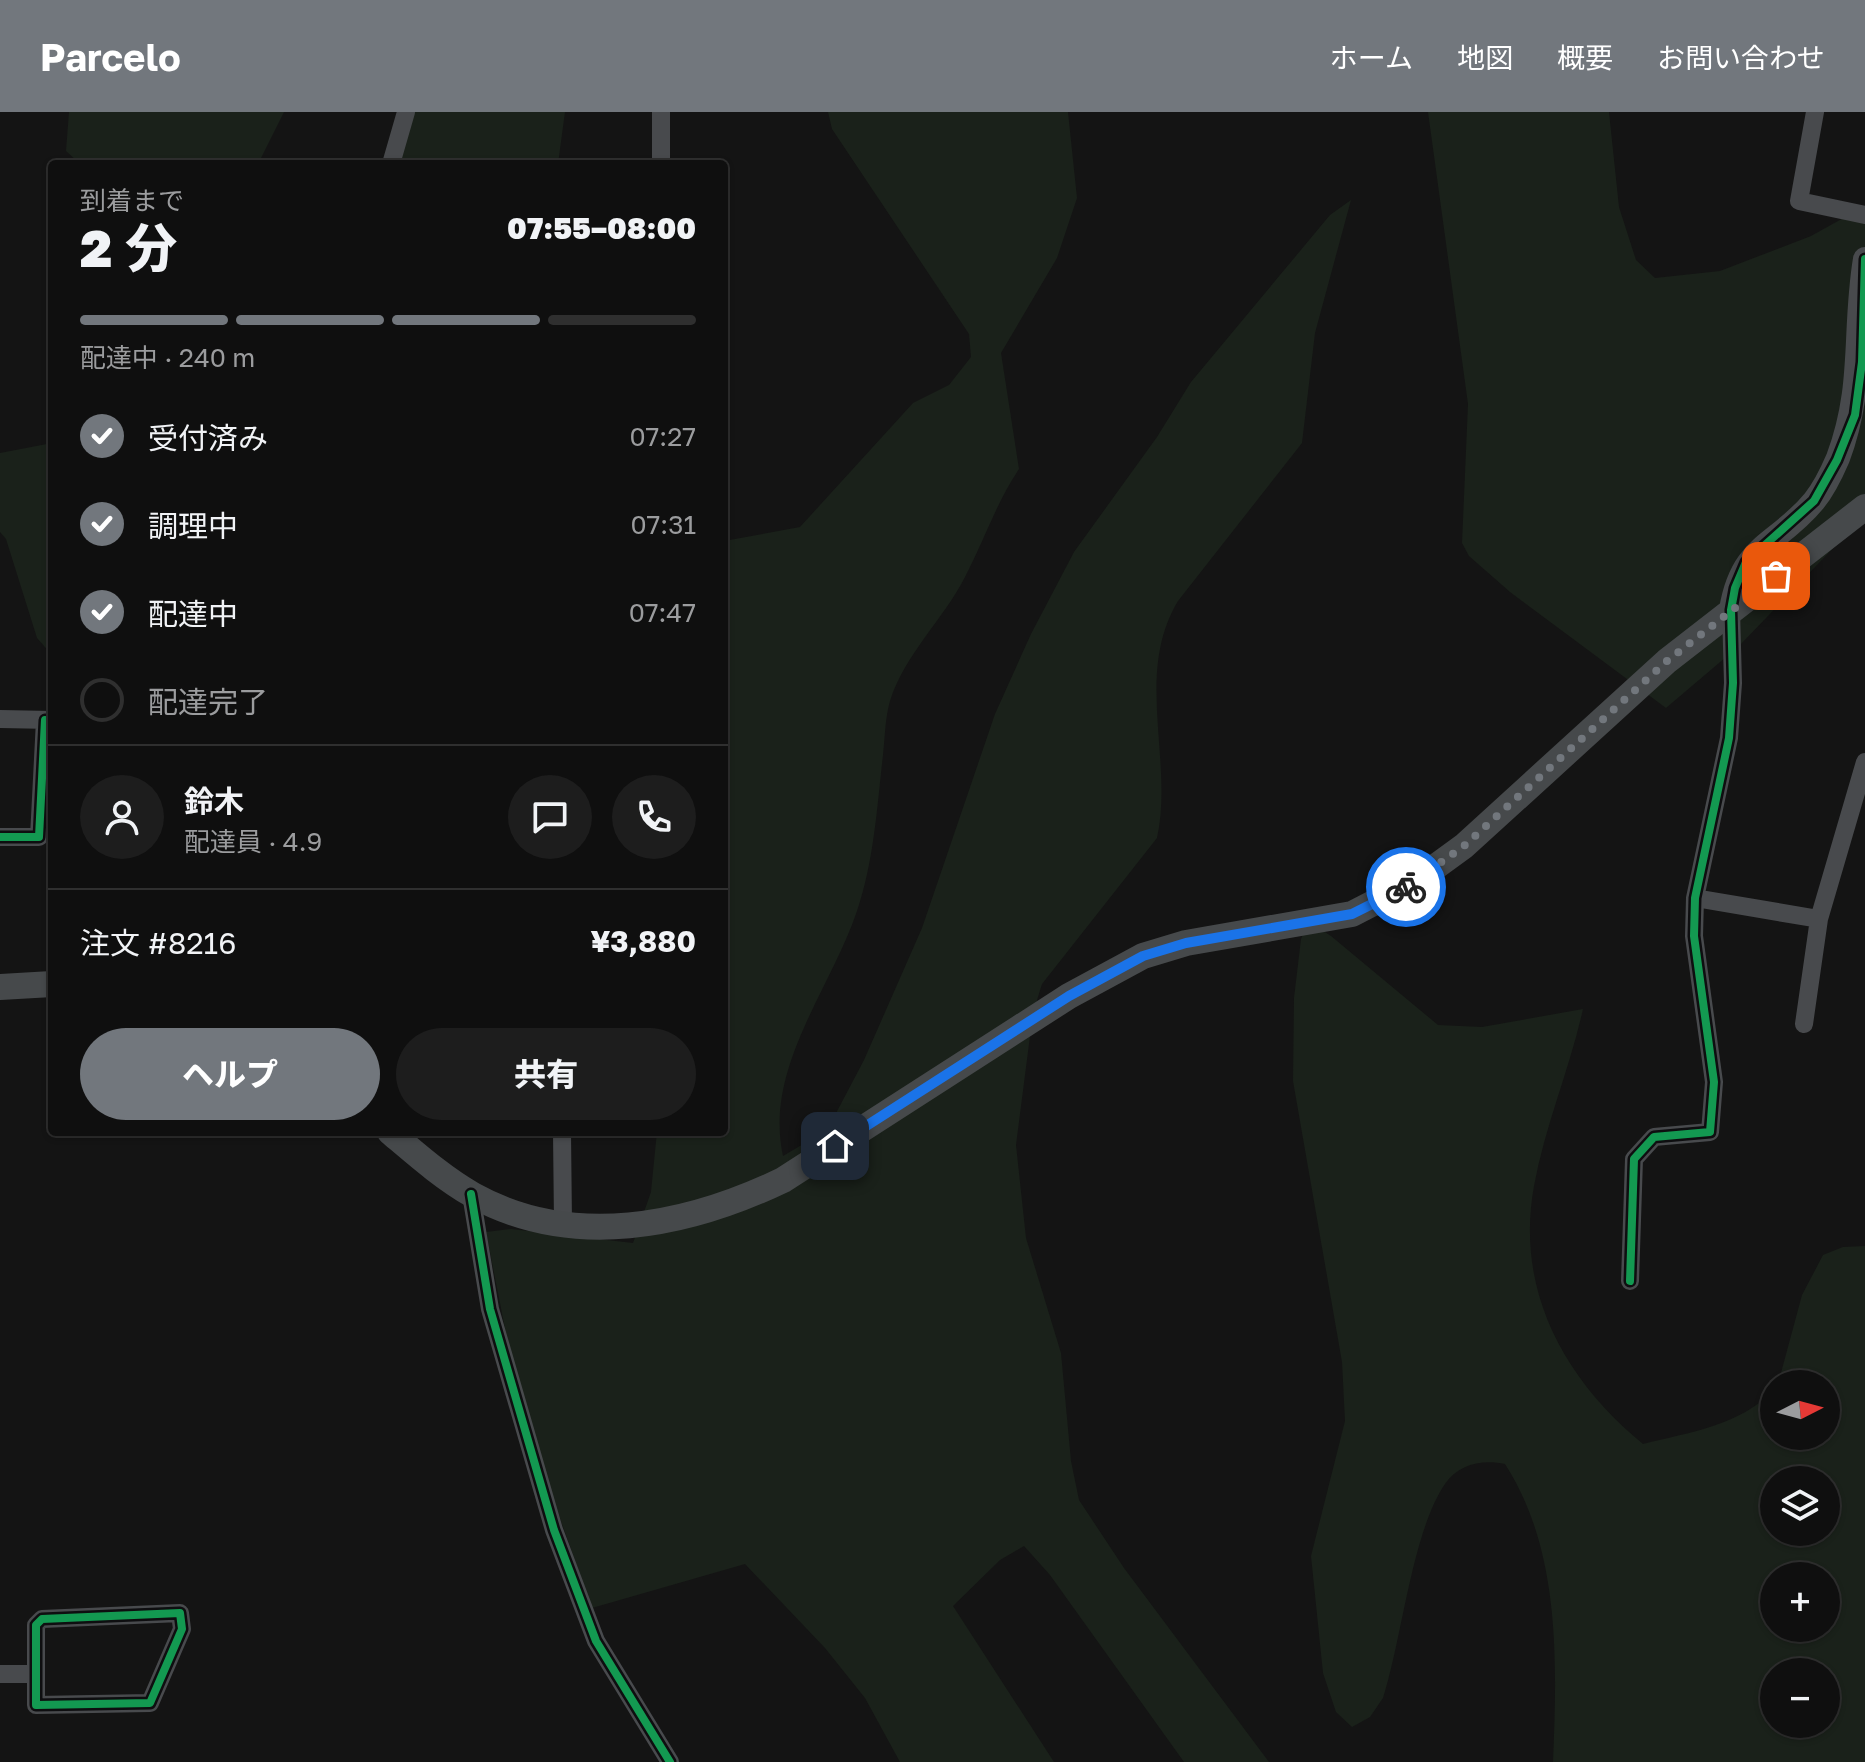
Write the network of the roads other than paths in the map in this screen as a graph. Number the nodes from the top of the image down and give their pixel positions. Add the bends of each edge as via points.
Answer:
1 (406, 112) edge
2 (661, 112) edge
3 (1815, 112) edge
4 (392, 160) edge
5 (661, 160) edge
6 (1865, 215) edge
7 (1865, 259) edge
8 (1865, 507) edge
9 (1731, 610) junction
10 (0, 719) edge
11 (48, 720) edge
12 (1865, 762) edge
13 (0, 837) edge
14 (1695, 898) junction
15 (1819, 919) junction
16 (48, 984) edge
17 (0, 987) edge
18 (1804, 1024) dead end
19 (395, 1136) edge
20 (562, 1136) edge
21 (471, 1194) junction
22 (563, 1224) junction
23 (1630, 1281) dead end
24 (0, 1674) edge
25 (35, 1674) junction
26 (670, 1762) edge

1 - 4 street
2 - 5 street
3 - 6 street via 1799,201
7 - 9 street via 1855,415 1814,501 1746,562
8 - 9 main road
9 - 14 street via 1729,738
9 - 22 main road via 1667,661 1464,846 1387,899 1352,914 1186,943 1143,956 1069,996 783,1180 740,1200 647,1224
10 - 11 street
11 - 13 street via 39,837
12 - 15 street
14 - 15 street
14 - 23 street via 1694,936 1714,1082 1710,1132 1654,1137 1634,1159
15 - 18 street
16 - 17 main road
19 - 21 main road
20 - 22 street
21 - 22 main road via 520,1215
21 - 26 street via 490,1309 554,1530 596,1641
24 - 25 street
25 - 25 street via 36,1625 42,1619 180,1613 182,1629 150,1703 36,1705

